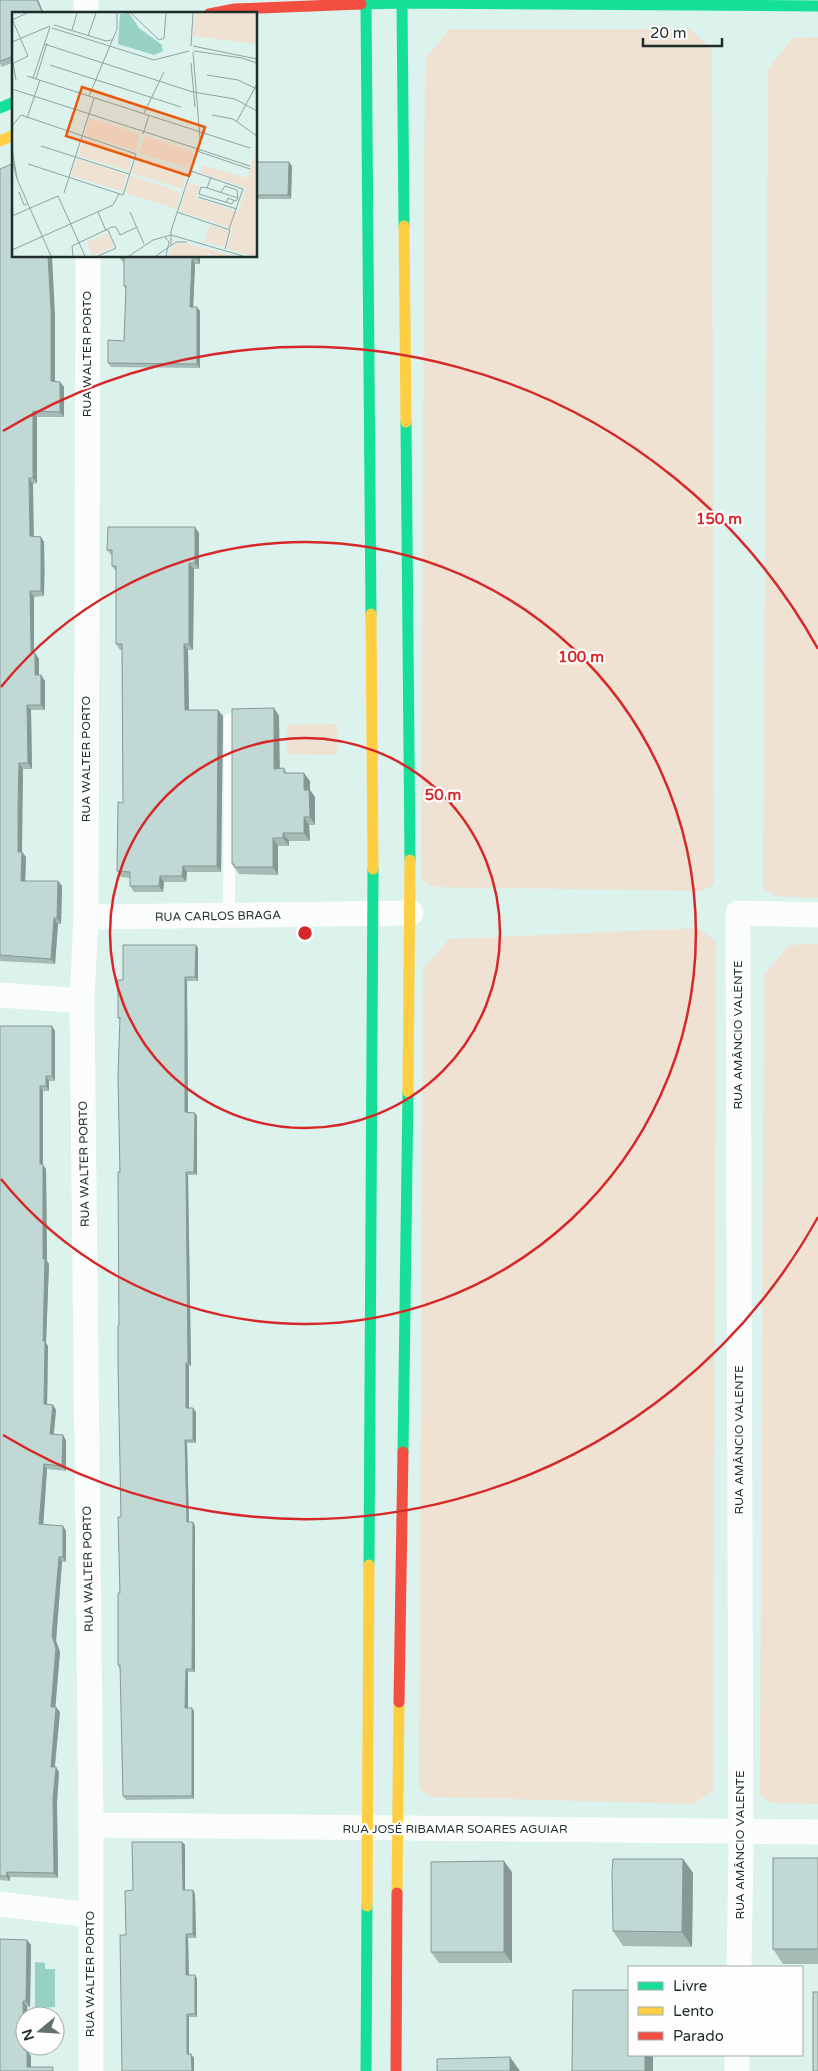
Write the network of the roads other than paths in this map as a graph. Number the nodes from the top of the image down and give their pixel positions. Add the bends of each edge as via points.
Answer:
1 (366, 2) edge
2 (402, 2) edge
3 (725, 3) edge
4 (818, 6) edge
5 (219, 12) edge
6 (12, 103) edge
7 (0, 108) edge
8 (12, 136) edge
9 (0, 141) edge
10 (88, 258) edge
11 (230, 719) edge
12 (411, 913) junction
13 (373, 914) junction
14 (818, 915) edge
15 (229, 916) junction
16 (86, 917) junction
17 (0, 995) edge
18 (82, 1001) junction
19 (91, 1825) junction
20 (367, 1828) junction
21 (397, 1829) junction
22 (740, 1830) junction
23 (818, 1832) edge
24 (0, 1904) edge
25 (90, 1915) junction
26 (739, 1966) edge
27 (737, 2056) edge
28 (91, 2071) edge
29 (366, 2071) edge
30 (396, 2071) edge
31 (737, 2071) edge

1 - 2 main road
1 - 5 main road
1 - 13 main road via 373,300 376,670
2 - 3 main road
2 - 12 main road via 400,302 404,669
3 - 4 main road
6 - 7 main road
8 - 9 main road
10 - 16 street, RUA WALTER PORTO
11 - 15 lane
12 - 13 street, RUA CARLOS BRAGA
12 - 21 main road
13 - 15 street, RUA CARLOS BRAGA
13 - 20 main road
14 - 22 street, RUA AMÂNCIO VALENTE via 738,913
15 - 16 street, RUA CARLOS BRAGA
16 - 18 street, RUA WALTER PORTO
17 - 18 street
18 - 19 street, RUA WALTER PORTO
19 - 20 street, RUA JOSÉ RIBAMAR SOARES AGUIAR
19 - 25 street, RUA WALTER PORTO
20 - 21 street, RUA JOSÉ RIBAMAR SOARES AGUIAR
20 - 29 main road
21 - 22 street, RUA JOSÉ RIBAMAR SOARES AGUIAR
21 - 30 main road
22 - 23 street, RUA JOSÉ RIBAMAR SOARES AGUIAR
22 - 26 street, RUA AMÂNCIO VALENTE
24 - 25 street
25 - 28 street, RUA WALTER PORTO
27 - 31 street

